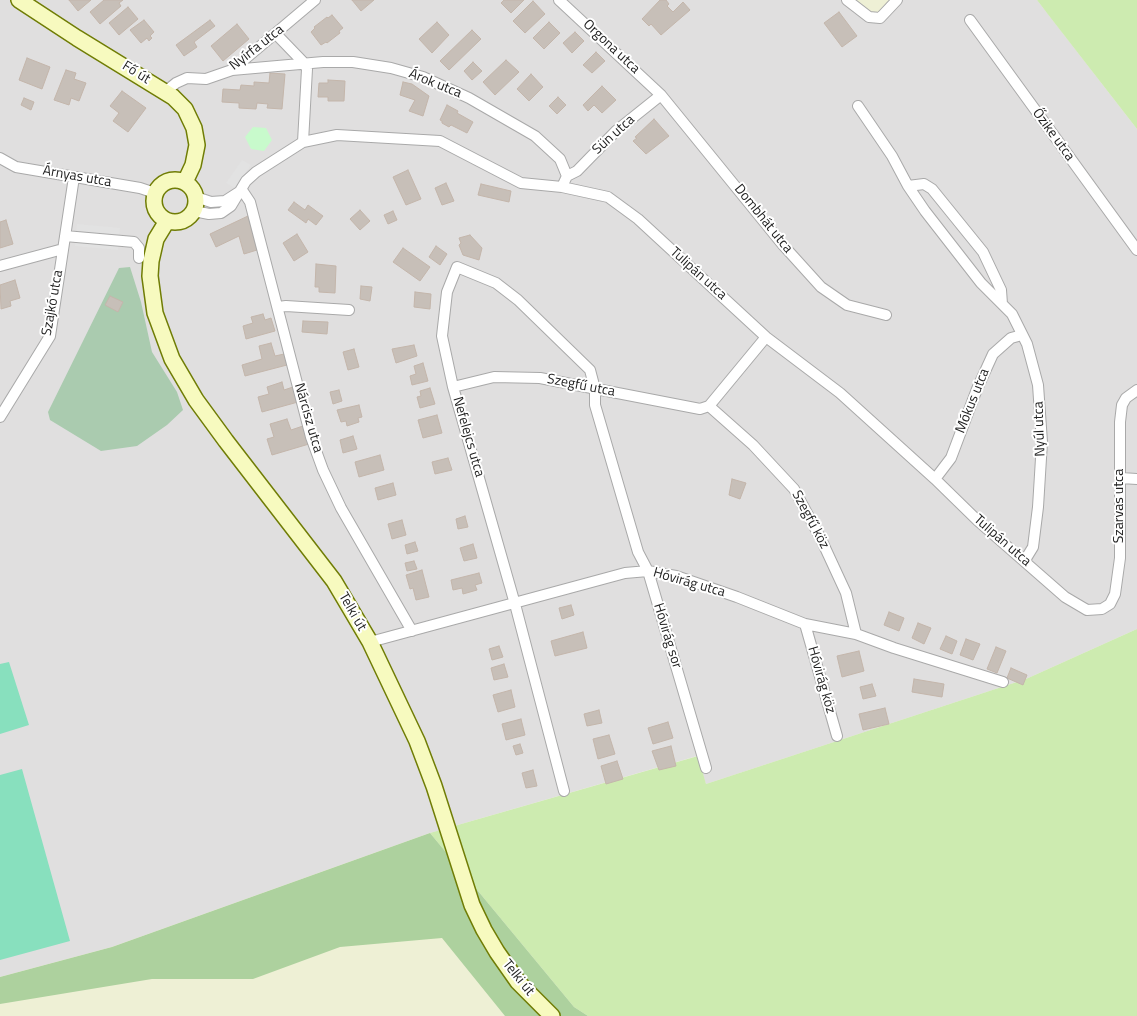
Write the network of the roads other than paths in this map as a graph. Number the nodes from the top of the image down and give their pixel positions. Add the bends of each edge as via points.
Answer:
1 (19, 0) edge
2 (315, 0) edge
3 (559, 0) edge
4 (847, 0) edge
5 (897, 0) edge
6 (970, 20) dead end
7 (276, 34) junction
8 (304, 63) junction
9 (232, 70) junction
10 (165, 92) junction
11 (661, 95) junction
12 (858, 106) dead end
13 (303, 142) junction
14 (0, 158) edge
15 (567, 176) junction
16 (74, 177) junction
17 (185, 182) junction
18 (908, 186) junction
19 (562, 187) junction
20 (242, 190) junction
21 (155, 193) junction
22 (195, 204) junction
23 (167, 221) junction
24 (65, 236) junction
25 (63, 249) junction
26 (1137, 250) edge
27 (139, 258) dead end
28 (0, 266) edge
29 (1002, 304) junction
30 (278, 306) junction
31 (349, 310) dead end
32 (886, 315) dead end
33 (1022, 335) junction
34 (766, 337) junction
35 (453, 387) junction
36 (595, 390) junction
37 (1137, 390) edge
38 (709, 406) junction
39 (0, 417) edge
40 (1121, 478) junction
41 (935, 479) junction
42 (1137, 479) edge
43 (1025, 560) junction
44 (648, 571) junction
45 (515, 604) junction
46 (1087, 610) joint
47 (805, 624) junction
48 (412, 631) junction
49 (856, 634) junction
50 (370, 642) junction
51 (1003, 682) dead end
52 (837, 736) dead end
53 (706, 768) dead end
54 (564, 791) dead end
55 (552, 1016) edge

1 - 10 main road, Fő út
2 - 7 street, Nyírfa utca
3 - 11 street, Orgona utca
4 - 5 street via 869,17 880,18
6 - 26 street, Őzike utca
7 - 8 street
7 - 9 street, Nyírfa utca
8 - 9 street, Árok utca
8 - 13 street
8 - 15 street, Árok utca via 353,62 423,77 469,98 535,136 560,159
9 - 10 street, Nyírfa utca via 206,80 187,78 176,82
10 - 17 main road, Fő út via 184,109 194,128 197,145
11 - 15 street, Sün utca via 616,132 577,171
11 - 32 street, Dombhát utca via 821,287 847,305
12 - 18 street, Nyúl utca
13 - 19 street, Tulipán utca via 337,135 440,141 521,183
13 - 20 street, Tulipán utca via 256,172
14 - 16 street, Árnyas utca via 16,167
15 - 19 street
16 - 21 street, Árnyas utca
16 - 24 street, Szajkó utca
17 - 21 main road via 167,181
17 - 22 main road via 192,188
18 - 29 street, Nyúl utca via 925,212
18 - 29 street, Nyúl utca via 924,184 932,189 983,252 1001,290
19 - 34 street, Tulipán utca via 608,197 638,220
20 - 22 street, Tulipán utca via 222,213 209,214
20 - 30 street, Nárcisz utca via 250,202
21 - 23 main road via 155,210
22 - 23 main road via 190,216 179,222
23 - 50 main road, Telki út via 156,239 150,276 155,313 172,359 196,400 334,581
24 - 25 street, Szajkó utca
24 - 27 street via 134,242
25 - 28 street
25 - 39 street, Szajkó utca via 50,336
29 - 33 street, Nyúl utca via 1012,314
30 - 31 street
30 - 48 street, Nárcisz utca via 323,470 341,508
33 - 41 street, Mókus utca via 1011,338 993,354 951,458
33 - 43 street, Nyúl utca via 1038,385 1042,442 1034,547
34 - 38 street
34 - 41 street, Tulipán utca via 840,394
35 - 36 street, Szegfű utca via 503,377 540,378
35 - 36 street, Nefelejcs utca via 442,336 447,292 457,267 496,283 518,300 590,370
35 - 45 street, Nefelejcs utca
36 - 38 street, Szegfű utca via 700,409
36 - 44 street, Hóvirág sor via 594,405 638,552
37 - 40 street, Szarvas utca via 1122,405
38 - 49 street, Szegfű köz via 753,445 794,489 846,593
40 - 42 street
40 - 46 street, Szarvas utca via 1120,558 1115,594 1110,604 1102,609
41 - 43 street, Tulipán utca
43 - 46 street, Tulipán utca via 1066,597
44 - 45 street, Hóvirág utca via 625,573
44 - 47 street, Hóvirág utca via 676,576
44 - 53 street, Hóvirág sor
45 - 48 street, Hóvirág utca
45 - 54 street, Nefelejcs utca
47 - 49 street, Hóvirág utca
47 - 52 street, Hóvirág köz
48 - 50 street, Hóvirág utca
49 - 51 street, Hóvirág utca
50 - 55 main road, Telki út via 417,741 469,896 484,930 518,982

